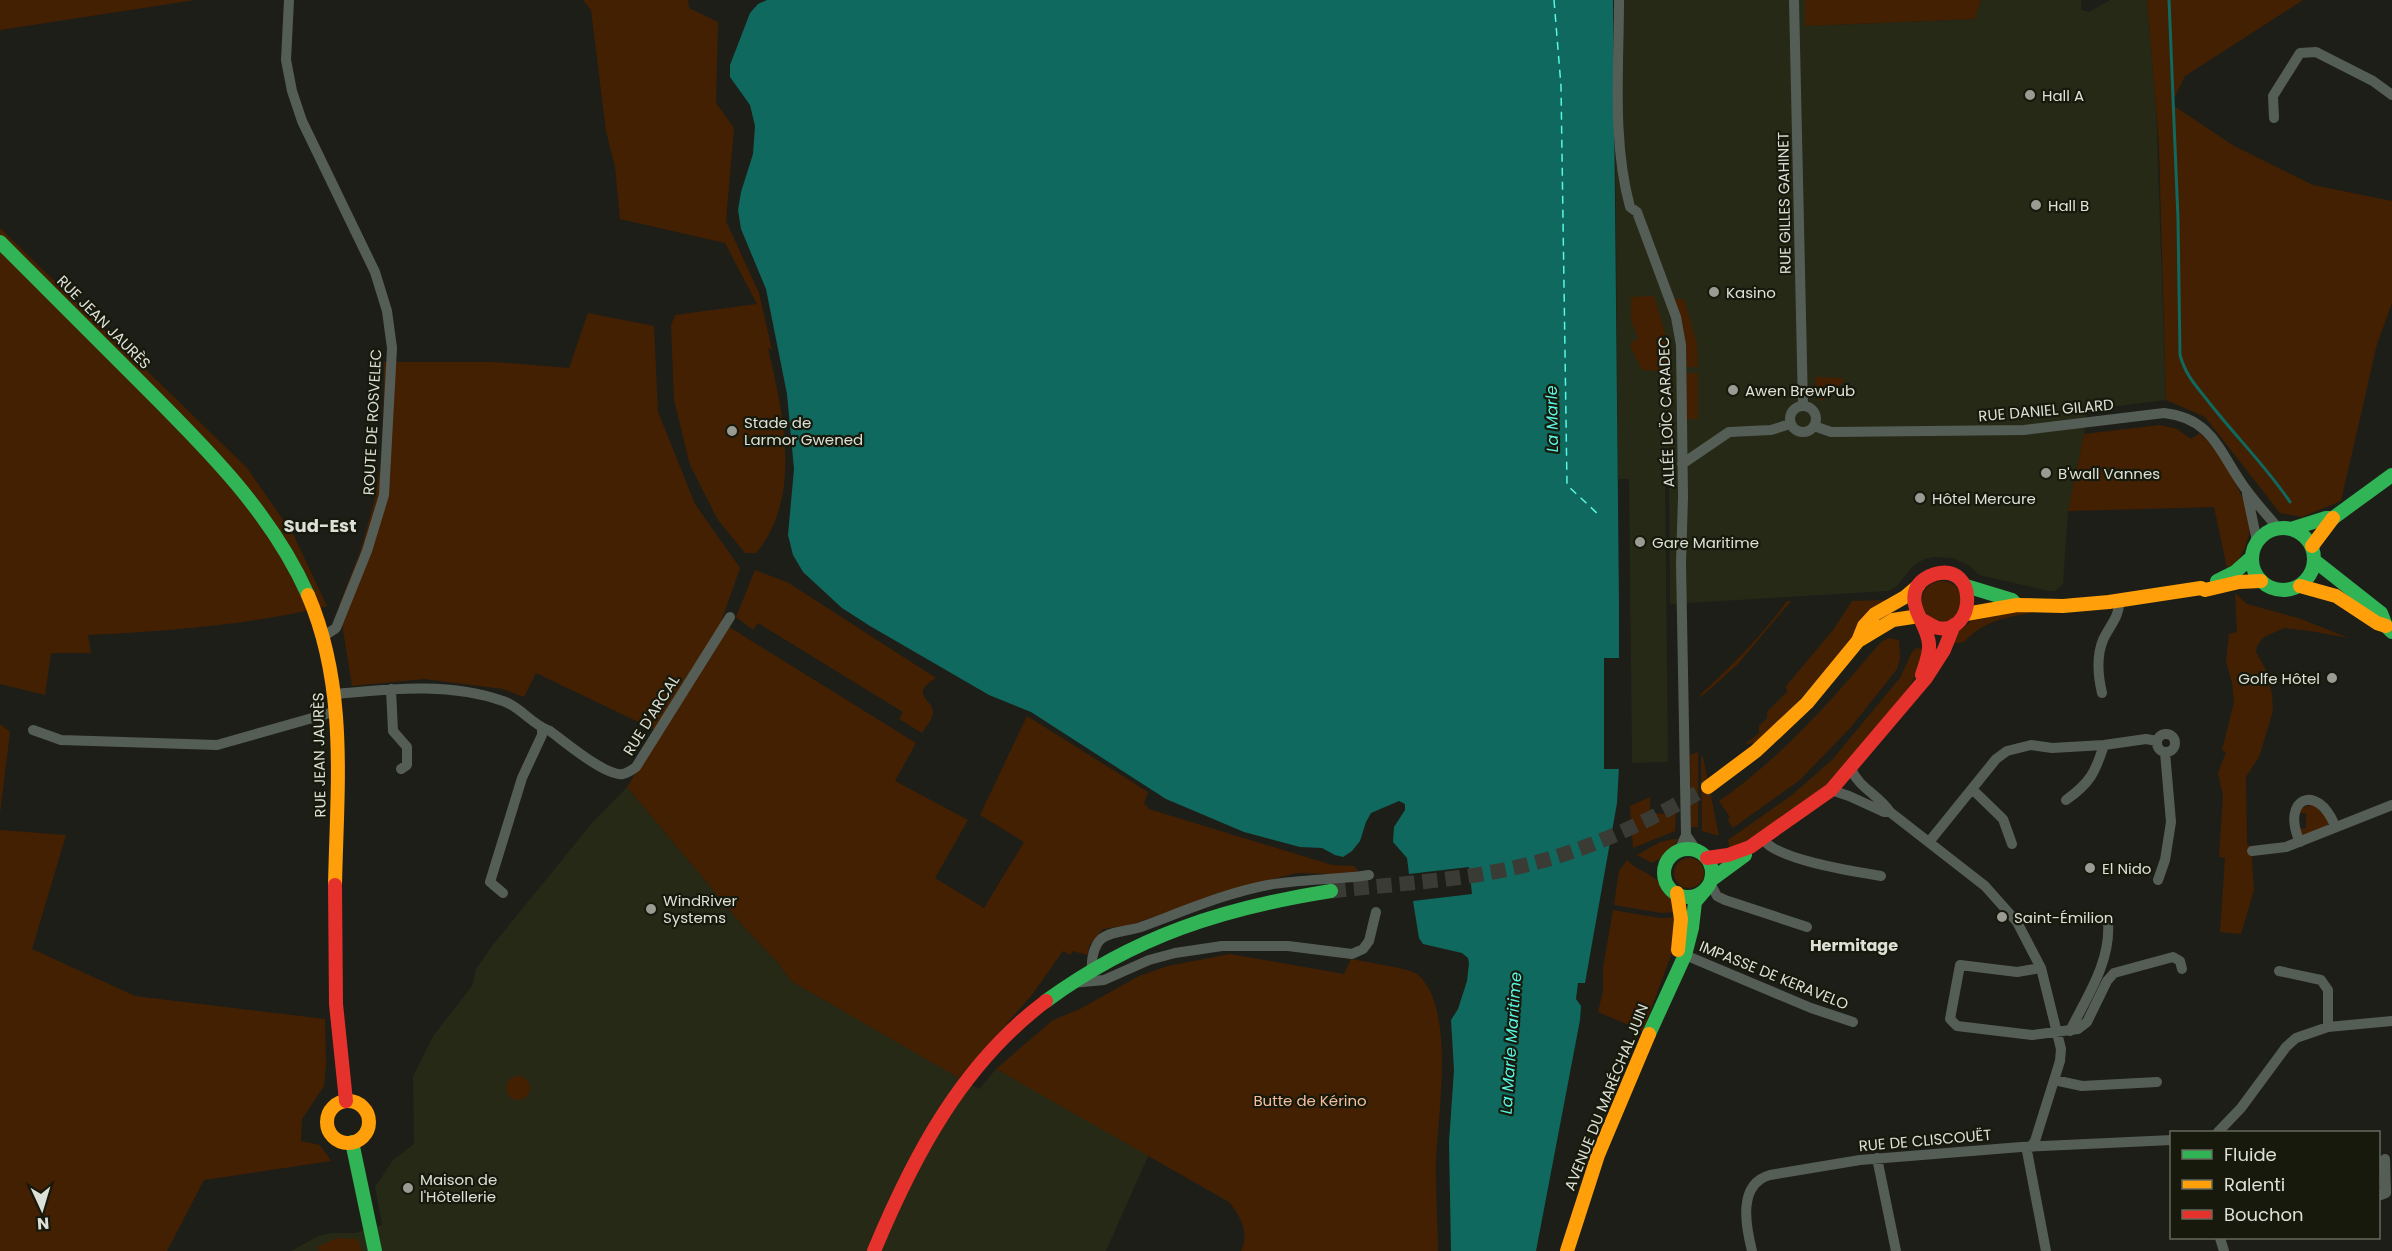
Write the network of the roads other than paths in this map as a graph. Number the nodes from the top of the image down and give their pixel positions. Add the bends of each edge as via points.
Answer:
1 (289, 0) edge
2 (1619, 0) edge
3 (1794, 0) edge
4 (2392, 95) edge
5 (2274, 118) dead end
6 (0, 242) edge
7 (1803, 406) junction
8 (1790, 424) junction
9 (1815, 426) junction
10 (1682, 464) junction
11 (2392, 475) edge
12 (2245, 488) junction
13 (2333, 518) junction
14 (2284, 529) junction
15 (2257, 541) junction
16 (2312, 546) junction
17 (2252, 557) junction
18 (2314, 561) junction
19 (2261, 581) junction
20 (1918, 586) junction
21 (1966, 586) junction
22 (2300, 586) junction
23 (2201, 588) junction
24 (2119, 601) junction
25 (2016, 605) junction
26 (1966, 614) junction
27 (730, 617) dead end
28 (1920, 618) junction
29 (1954, 625) junction
30 (2389, 629) edge
31 (324, 636) junction
32 (1858, 641) junction
33 (391, 689) junction
34 (1914, 692) junction
35 (2103, 693) dead end
36 (335, 694) junction
37 (338, 711) junction
38 (542, 729) junction
39 (33, 730) dead end
40 (2157, 741) junction
41 (2104, 745) junction
42 (2165, 752) junction
43 (401, 769) dead end
44 (1851, 769) junction
45 (1708, 787) tunnel mouth
46 (1972, 789) junction
47 (1831, 790) junction
48 (2066, 800) dead end
49 (2392, 805) edge
50 (1890, 812) junction
51 (2335, 826) junction
52 (1686, 835) junction
53 (1763, 839) junction
54 (1929, 842) junction
55 (2300, 842) junction
56 (2013, 844) dead end
57 (1750, 847) junction
58 (1679, 851) junction
59 (2252, 851) dead end
60 (1702, 855) junction
61 (1369, 875) dead end
62 (1881, 876) dead end
63 (2158, 880) dead end
64 (1709, 884) junction
65 (1331, 891) tunnel mouth
66 (503, 893) dead end
67 (1677, 894) junction
68 (1376, 912) dead end
69 (2108, 922) dead end
70 (1808, 927) dead end
71 (1685, 955) junction
72 (2040, 968) junction
73 (1092, 969) junction
74 (2182, 969) dead end
75 (2279, 971) dead end
76 (1069, 984) junction
77 (1667, 991) junction
78 (2392, 1021) edge
79 (1853, 1022) dead end
80 (2328, 1027) junction
81 (2070, 1031) junction
82 (2058, 1032) junction
83 (2054, 1080) junction
84 (2157, 1082) dead end
85 (346, 1101) junction
86 (2219, 1131) edge
87 (2170, 1140) edge
88 (352, 1142) junction
89 (2029, 1147) junction
90 (2385, 1156) edge
91 (1877, 1158) junction
92 (2380, 1196) edge
93 (874, 1250) edge
94 (375, 1251) edge
95 (1567, 1251) edge
96 (1752, 1251) edge
97 (1896, 1251) edge
98 (2046, 1251) edge

1 - 31 street, ROUTE DE ROSVELEC via 286,60 292,91 302,121 375,272 387,311 392,348 386,480 381,507 336,628
2 - 10 street, ALLÉE LOÏC CARADEC via 1622,179 1676,317 1682,371
3 - 7 street, RUE GILLES GAHINET
4 - 5 street via 2316,52 2300,53 2273,96
6 - 31 main road, RUE JEAN JAURÈS via 234,479 284,550
7 - 8 street via 1792,412
7 - 9 street via 1813,411
8 - 9 street via 1800,432
8 - 10 street via 1771,430 1729,432
9 - 12 street, RUE DANIEL GILARD via 1831,432 2024,430 2176,414 2192,420 2217,441
10 - 52 street, ALLÉE LOÏC CARADEC
11 - 13 main road
12 - 14 street, RUE DANIEL GILARD
12 - 15 street, RUE DANIEL GILARD
13 - 14 main road
13 - 16 main road
14 - 15 main road via 2266,533
14 - 16 main road via 2307,538
15 - 17 main road
16 - 18 main road
17 - 19 main road
17 - 23 main road via 2235,572
18 - 22 main road via 2310,575
18 - 30 main road via 2381,613
19 - 22 main road via 2280,591
19 - 23 main road
20 - 21 main road via 1938,573 1954,575
20 - 28 main road via 1914,601
20 - 32 main road via 1875,614
21 - 25 main road via 2012,600
21 - 26 main road via 1970,600
22 - 30 main road via 2336,596
23 - 24 main road
24 - 25 main road via 2052,607
24 - 35 street via 2118,615 2100,649 2099,680
25 - 26 main road
26 - 29 main road
27 - 38 street, RUE D'ARCAL via 630,771 611,772
28 - 29 main road via 1934,627
28 - 32 main road via 1893,618
28 - 34 main road, AVENUE DU MARÉCHAL JUIN via 1929,648
29 - 34 main road, AVENUE DU MARÉCHAL JUIN via 1944,650
31 - 36 main road, RUE JEAN JAURÈS
32 - 45 main road via 1785,726
33 - 36 street, RUE D'ARCAL
33 - 38 street, RUE D'ARCAL via 434,688 500,700
33 - 43 street via 393,731 407,747 407,765
34 - 44 main road, AVENUE DU MARÉCHAL JUIN
36 - 37 main road, RUE JEAN JAURÈS
37 - 39 street via 217,745 61,740
37 - 85 main road, RUE JEAN JAURÈS via 335,967
38 - 66 street via 490,882
40 - 41 street
40 - 42 street
40 - 42 street via 2164,734 2172,738 2173,748
41 - 46 street via 2031,745 2013,749 1996,759
41 - 48 street via 2092,778
42 - 63 street via 2171,822
44 - 47 main road, AVENUE DU MARÉCHAL JUIN
44 - 50 street
46 - 54 street
46 - 56 street via 2003,819
47 - 50 street
47 - 53 main road, AVENUE DU MARÉCHAL JUIN
49 - 51 street
50 - 54 street
51 - 55 street
51 - 55 street via 2321,803 2304,801 2294,811
52 - 58 street, ALLÉE LOÏC CARADEC
52 - 60 street
53 - 57 main road, AVENUE DU MARÉCHAL JUIN
53 - 62 street via 1769,846 1820,865
54 - 72 street via 2001,902 2017,922
55 - 59 street via 2274,850
57 - 60 main road, AVENUE DU MARÉCHAL JUIN via 1728,855
57 - 64 main road, AVENUE DU MARÉCHAL JUIN
58 - 60 main road
58 - 67 main road via 1669,859 1665,870 1669,886
60 - 64 main road via 1712,868
61 - 73 street via 1265,886 1103,937 1094,950
64 - 67 main road via 1692,896
64 - 70 street via 1725,900
64 - 71 main road, AVENUE DU MARÉCHAL JUIN via 1695,902
65 - 73 main road via 1260,902 1225,912 1165,933
67 - 77 main road, AVENUE DU MARÉCHAL JUIN via 1681,933
68 - 76 street via 1369,941 1352,954 1288,946 1222,946 1175,953 1099,981
69 - 81 street via 2105,957
71 - 77 main road, AVENUE DU MARÉCHAL JUIN
71 - 79 street, IMPASSE DE KERAVELO
72 - 82 street
72 - 82 street via 2017,972 1960,965 1950,1019 1957,1026 2032,1035
73 - 76 main road
74 - 81 street via 2180,961 2173,957 2114,973 2087,1022
75 - 80 street via 2321,980 2328,990
76 - 93 main road via 1008,1033 956,1094 914,1162
77 - 95 main road, AVENUE DU MARÉCHAL JUIN via 1598,1155
78 - 80 street
80 - 86 street via 2303,1034 2291,1043
81 - 82 street
82 - 83 street via 2060,1060
83 - 84 street via 2082,1086
83 - 89 street via 2035,1141
85 - 88 main road via 364,1107 369,1119 367,1132
85 - 88 main road via 334,1106 327,1125 333,1137
87 - 89 street, RUE DE CLISCOUËT
88 - 94 main road
89 - 91 street, RUE DE CLISCOUËT
89 - 98 street
90 - 92 street via 2386,1193
91 - 96 street, RUE DE CLISCOUËT via 1782,1172 1757,1181 1746,1215
91 - 97 street

